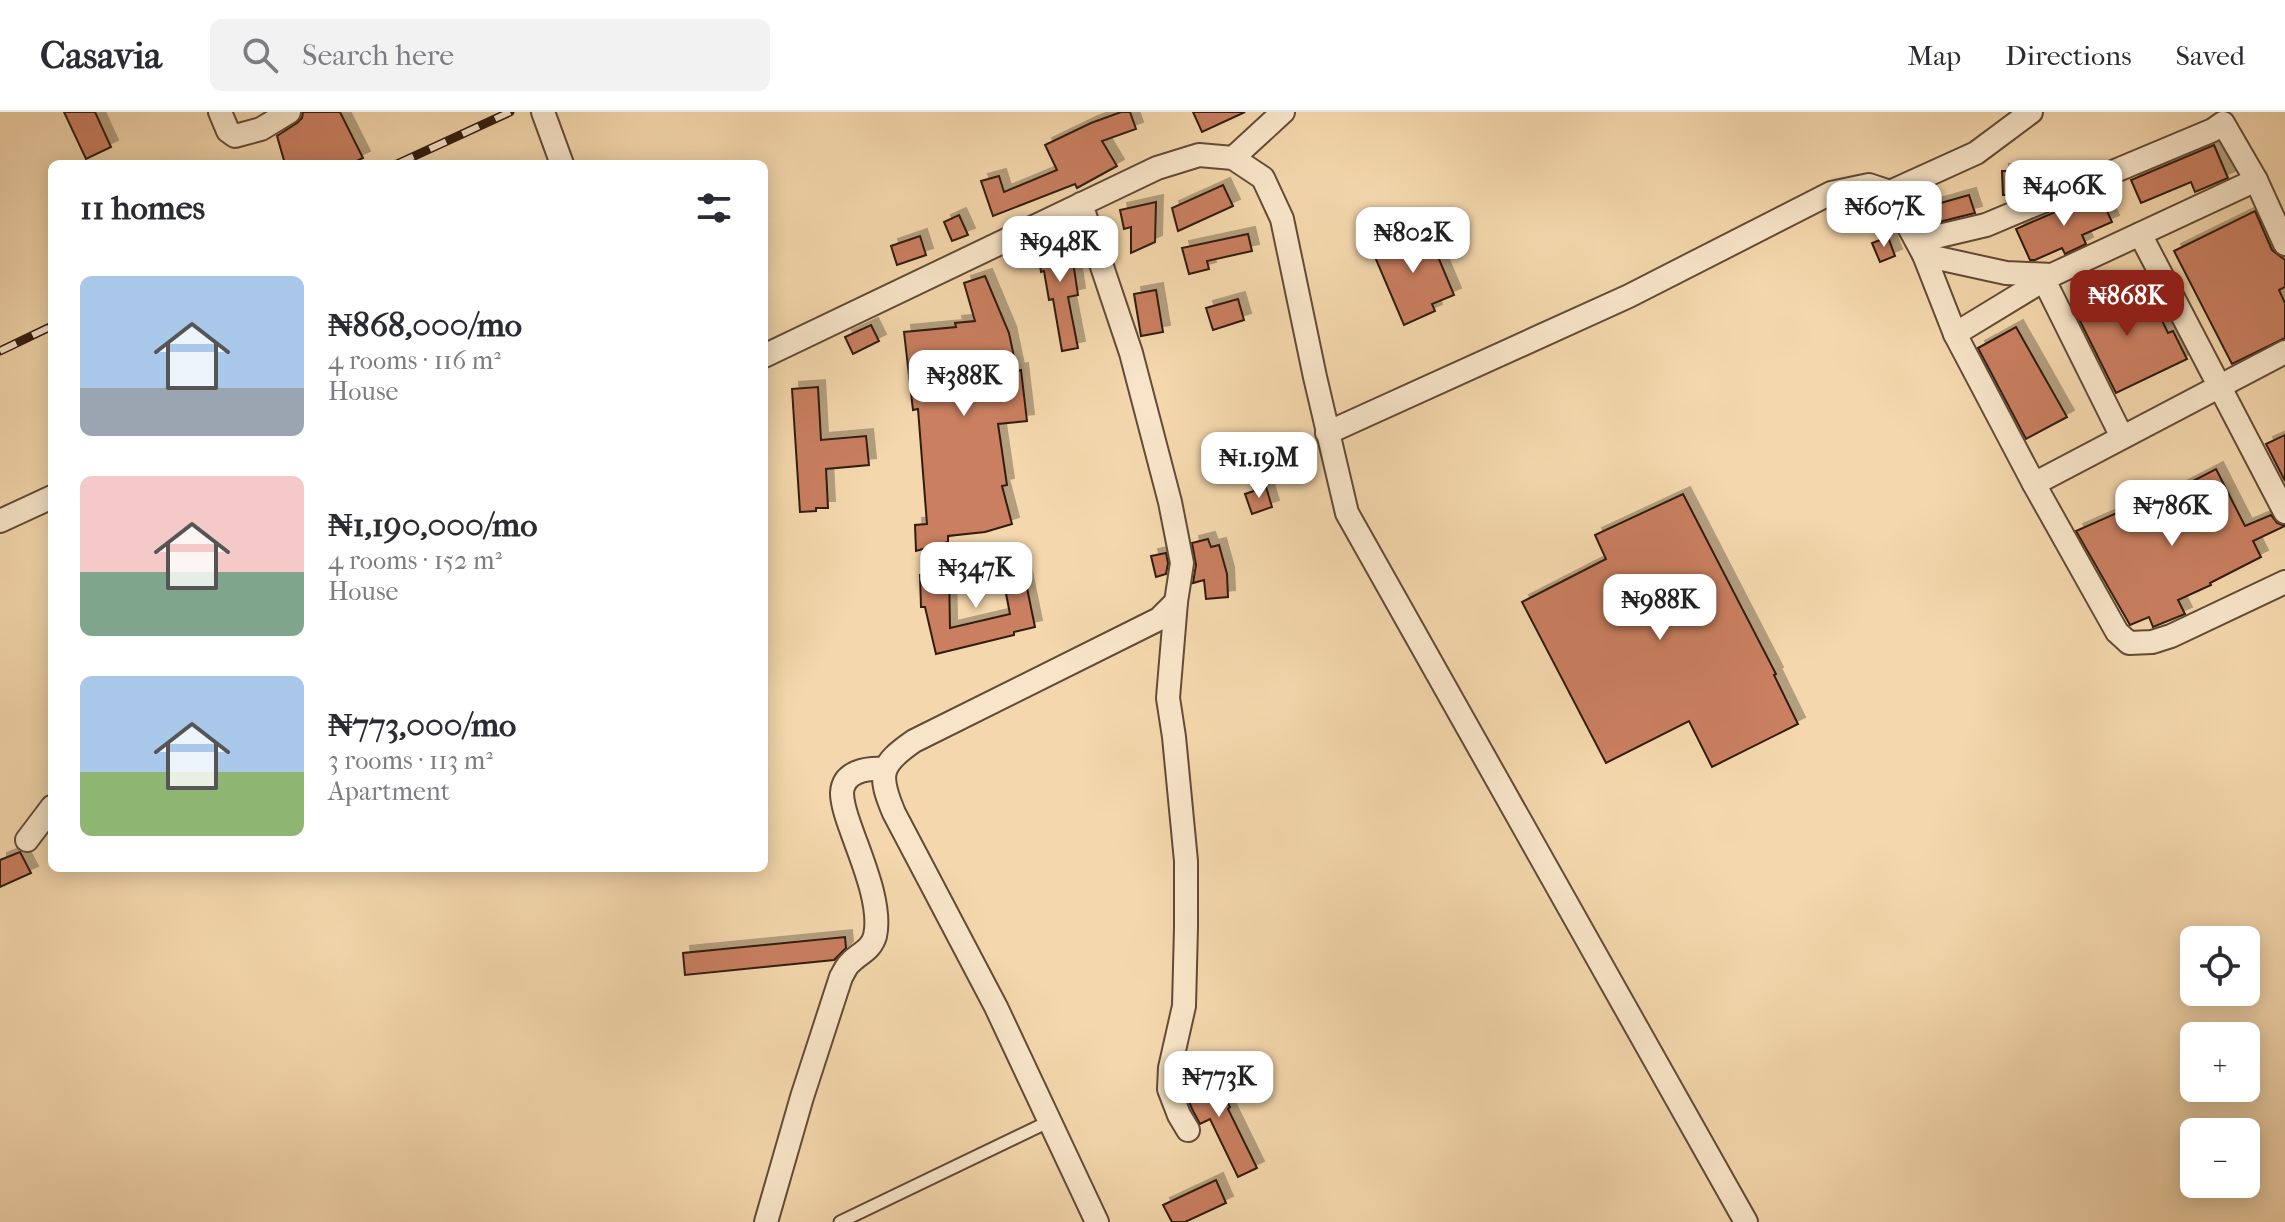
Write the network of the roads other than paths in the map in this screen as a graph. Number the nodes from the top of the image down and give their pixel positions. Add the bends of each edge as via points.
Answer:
1 (220, 112) edge
2 (289, 112) edge
3 (543, 112) edge
4 (1283, 112) edge
5 (2031, 112) edge
6 (1233, 158) junction
7 (561, 160) edge
8 (2256, 180) junction
9 (1890, 192) junction
10 (1081, 204) junction
11 (2140, 234) junction
12 (2285, 244) edge
13 (1921, 248) junction
14 (2048, 278) junction
15 (1955, 334) junction
16 (2285, 352) edge
17 (768, 354) edge
18 (2221, 385) junction
19 (1327, 433) junction
20 (2122, 437) junction
21 (2034, 484) junction
22 (48, 499) edge
23 (2285, 512) edge
24 (0, 521) edge
25 (2285, 582) edge
26 (1176, 602) junction
27 (884, 769) junction
28 (48, 812) edge
29 (27, 840) dead end
30 (1050, 1121) junction
31 (1188, 1130) dead end
32 (766, 1222) edge
33 (840, 1222) edge
34 (1097, 1222) edge
35 (1746, 1222) edge

1 - 2 street via 235,136 261,129
3 - 7 street
4 - 6 street
5 - 9 street via 1976,153
6 - 10 street via 1199,155 1157,168
6 - 19 street via 1263,178 1282,219
8 - 11 street
8 - 12 street
8 - 13 street via 2223,123
9 - 13 street
9 - 19 street via 1869,185 1831,193 1629,296
10 - 17 street
10 - 26 street via 1131,353 1170,502 1182,563
11 - 14 street
11 - 18 street
13 - 14 street via 2006,273
13 - 15 street
14 - 15 street
14 - 20 street
15 - 21 street
16 - 18 street
18 - 20 street
18 - 23 street
19 - 35 street via 1347,513
20 - 21 street
21 - 25 street via 2117,632 2129,643 2171,636
22 - 24 street
26 - 27 street via 1159,619 914,741
26 - 31 street via 1168,698 1186,861 1186,927 1184,1006 1169,1089
27 - 30 street via 884,789 894,813
27 - 32 street via 857,772 842,791 872,896 874,938 841,977
28 - 29 street
30 - 33 lane
30 - 34 street

